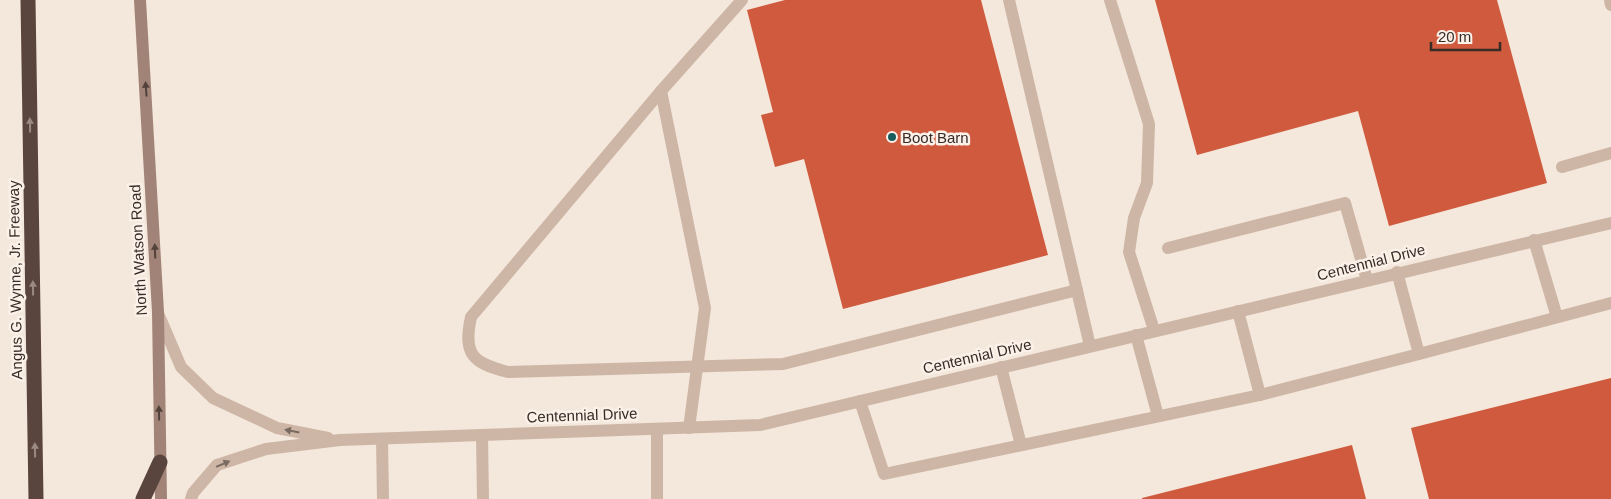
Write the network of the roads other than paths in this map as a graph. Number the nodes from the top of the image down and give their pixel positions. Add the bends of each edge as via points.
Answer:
1 (28, 0) edge
2 (140, 0) edge
3 (742, 0) edge
4 (1009, 0) edge
5 (1110, 0) edge
6 (1610, 0) edge
7 (1611, 5) edge
8 (661, 91) junction
9 (1611, 152) edge
10 (1562, 167) dead end
11 (1611, 223) edge
12 (1534, 240) junction
13 (1168, 248) dead end
14 (1397, 272) junction
15 (1367, 280) junction
16 (1077, 290) junction
17 (1611, 303) edge
18 (1238, 310) junction
19 (158, 312) junction
20 (1557, 317) junction
21 (1154, 330) junction
22 (1136, 335) junction
23 (1090, 346) junction
24 (1419, 354) junction
25 (1001, 367) junction
26 (697, 368) junction
27 (1260, 394) junction
28 (860, 401) junction
29 (1158, 416) junction
30 (689, 428) junction
31 (658, 429) junction
32 (482, 435) junction
33 (382, 439) junction
34 (340, 440) junction
35 (1021, 445) junction
36 (160, 462) junction
37 (36, 499) edge
38 (143, 499) edge
39 (161, 499) edge
40 (191, 499) edge
41 (383, 499) edge
42 (483, 499) edge
43 (657, 499) edge

37 -> 1 highway, Angus G. Wynne, Jr. Freeway
19 -> 2 main road, North Watson Road
3 - 8 street
4 - 16 street
5 - 21 street via 1149,124 1147,183 1134,218 1129,252
6 - 7 street
8 - 26 street via 705,308
8 - 26 street via 471,317 467,337 471,353 485,366 508,372
9 - 10 street
11 - 12 street, Centennial Drive
12 - 14 street, Centennial Drive
12 - 20 street
13 - 15 street via 1345,202
14 - 15 street, Centennial Drive
14 - 24 street
15 - 18 street, Centennial Drive
16 - 23 street
16 - 26 street via 783,364
17 - 20 street
18 - 21 street, Centennial Drive
18 - 27 street
34 -> 19 street, Centennial Drive via 277,428 213,398 181,367
36 -> 19 main road, North Watson Road
20 - 24 street
21 - 22 street, Centennial Drive
22 - 23 street, Centennial Drive
22 - 29 street
23 - 25 street, Centennial Drive
24 - 27 street
25 - 28 street, Centennial Drive
25 - 35 street
26 - 30 street
27 - 29 street
28 - 30 street, Centennial Drive via 760,425
28 - 35 street via 884,474
29 - 35 street
30 - 31 street, Centennial Drive
31 - 32 street, Centennial Drive
31 - 43 street
32 - 33 street, Centennial Drive
32 - 42 street
33 - 34 street, Centennial Drive
33 - 41 street
40 -> 34 street, Centennial Drive via 217,465 266,450
36 - 38 highway
36 - 39 main road, North Watson Road

